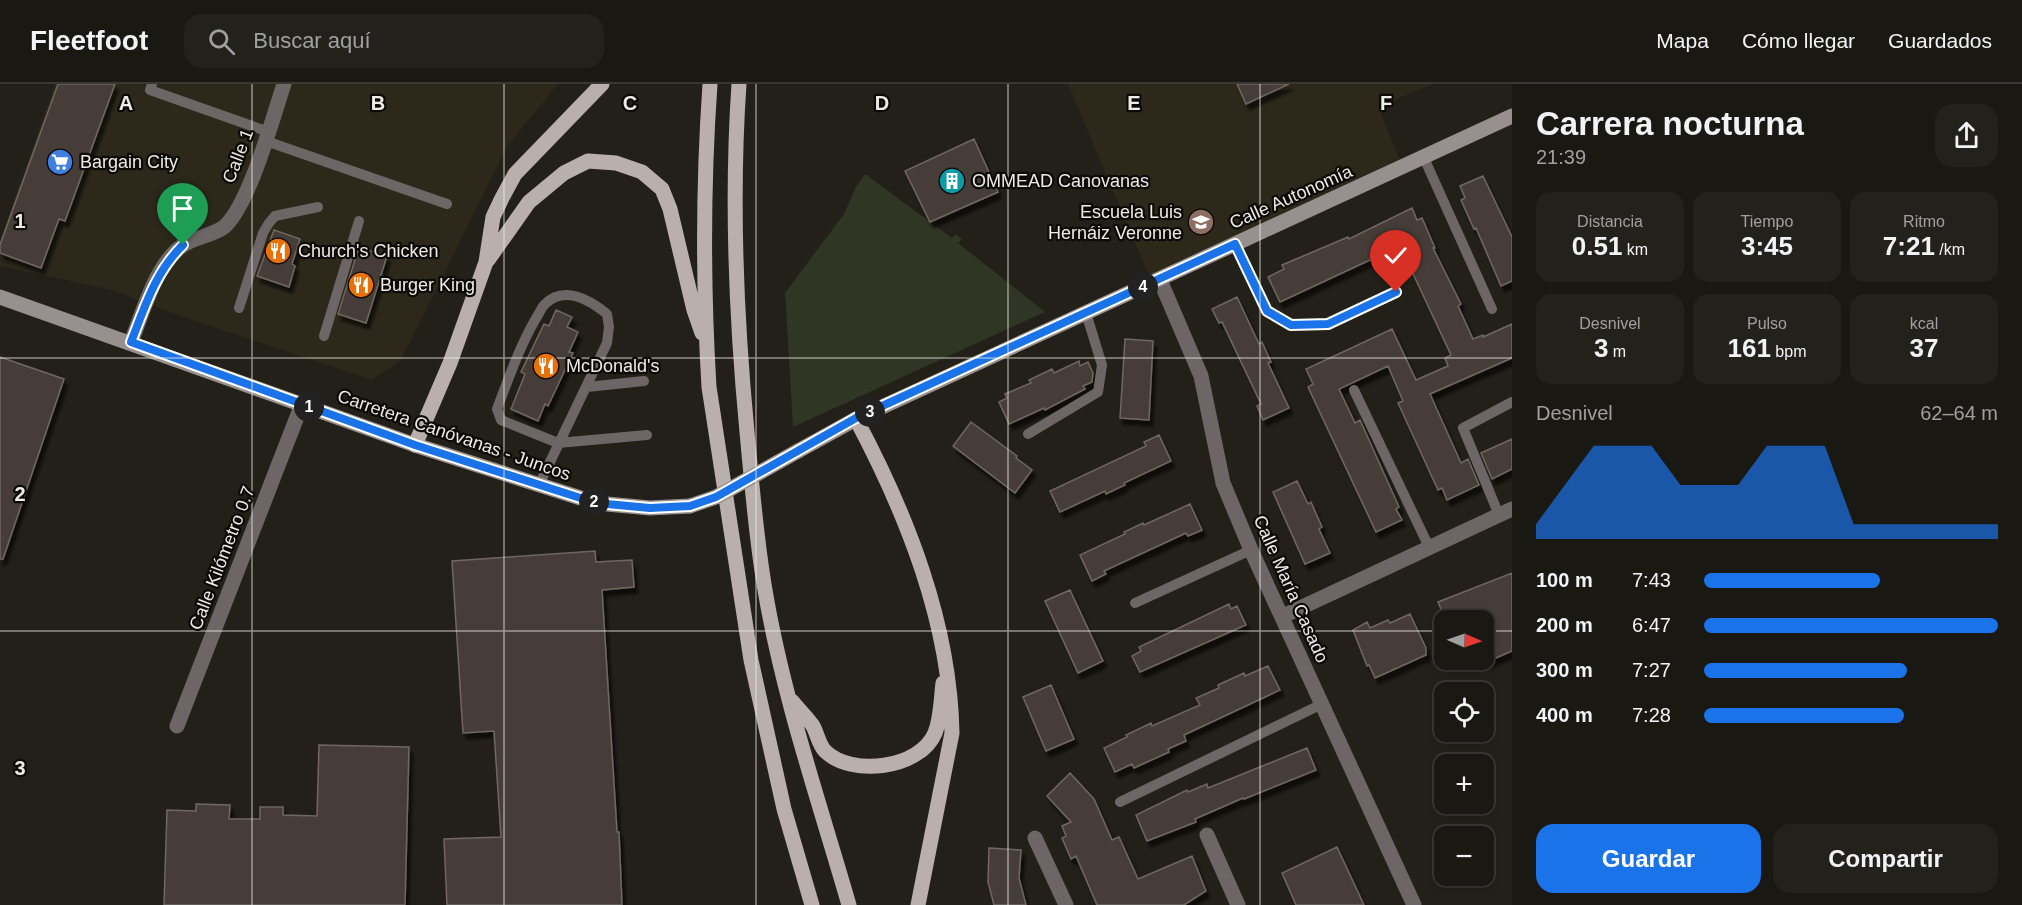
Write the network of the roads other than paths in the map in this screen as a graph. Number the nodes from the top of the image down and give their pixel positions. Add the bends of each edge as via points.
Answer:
1 (152, 84) edge
2 (284, 84) edge
3 (602, 84) edge
4 (710, 84) edge
5 (739, 84) edge
6 (1512, 116) edge
7 (268, 136) junction
8 (1424, 158) junction
9 (447, 204) dead end
10 (318, 207) dead end
11 (359, 221) dead end
12 (1235, 244) junction
13 (486, 262) junction
14 (1160, 280) junction
15 (1396, 292) dead end
16 (0, 297) edge
17 (239, 308) dead end
18 (1492, 309) dead end
19 (1086, 313) junction
20 (324, 336) dead end
21 (131, 342) junction
22 (706, 342) junction
23 (644, 381) dead end
24 (587, 387) junction
25 (1354, 390) dead end
26 (1512, 402) edge
27 (302, 404) junction
28 (856, 418) junction
29 (1028, 434) dead end
30 (647, 435) dead end
31 (558, 443) junction
32 (415, 445) junction
33 (539, 485) junction
34 (1505, 512) edge
35 (1429, 547) junction
36 (1251, 550) junction
37 (1135, 603) dead end
38 (1282, 616) junction
39 (945, 665) junction
40 (789, 698) junction
41 (1322, 704) junction
42 (177, 726) dead end
43 (1120, 802) dead end
44 (1207, 835) dead end
45 (1035, 838) dead end
46 (812, 905) edge
47 (849, 905) edge
48 (918, 905) edge
49 (1065, 905) edge
50 (1238, 905) edge
51 (1414, 905) edge

1 - 7 lane via 150,90
2 - 7 street, Calle 1
3 - 13 main road via 515,174 493,217
4 - 22 main road
5 - 40 main road via 735,262 743,388 765,591
6 - 8 main road, Calle Autonomía
7 - 9 lane
7 - 21 street, Calle 1 via 240,205 224,226 183,245 169,259 156,280
8 - 12 main road, Calle Autonomía
8 - 18 lane
10 - 17 lane via 275,216 268,223
11 - 20 lane
12 - 14 main road, Calle Autonomía
12 - 15 lane via 1267,311 1291,325 1328,324
13 - 22 main road via 529,202 564,173 588,161 616,163 642,172 662,189 670,209 693,310
13 - 32 main road
14 - 19 main road, Calle Autonomía
14 - 36 street, Calle María Casado via 1201,376 1223,483
16 - 21 main road, Carretera Canóvanas - Juncos
19 - 28 main road, Calle Autonomía
19 - 29 lane via 1102,365 1098,392
21 - 27 main road, Carretera Canóvanas - Juncos
22 - 46 main road via 709,387 751,660 784,809
23 - 24 lane
24 - 31 lane
24 - 31 lane via 607,343 607,314 591,301 571,295 556,298 545,304 528,333 497,410 501,420
25 - 35 lane
26 - 34 lane via 1463,428
27 - 32 main road, Carretera Canóvanas - Juncos
27 - 42 street, Calle Kilómetro 0.7
28 - 33 main road, Carretera Canóvanas - Juncos, bridge via 716,497 690,506 650,508 596,503
28 - 39 main road via 914,542
30 - 31 lane
31 - 33 lane
32 - 33 main road, Carretera Canóvanas - Juncos
34 - 35 street
35 - 38 street
36 - 37 lane
36 - 38 street, Calle María Casado
38 - 41 street, Calle María Casado
39 - 40 main road via 934,734 924,748 890,765 844,762 824,750 812,725
39 - 48 main road via 952,733
40 - 47 main road
41 - 43 lane
41 - 51 street, Calle María Casado
44 - 50 street
45 - 49 street

